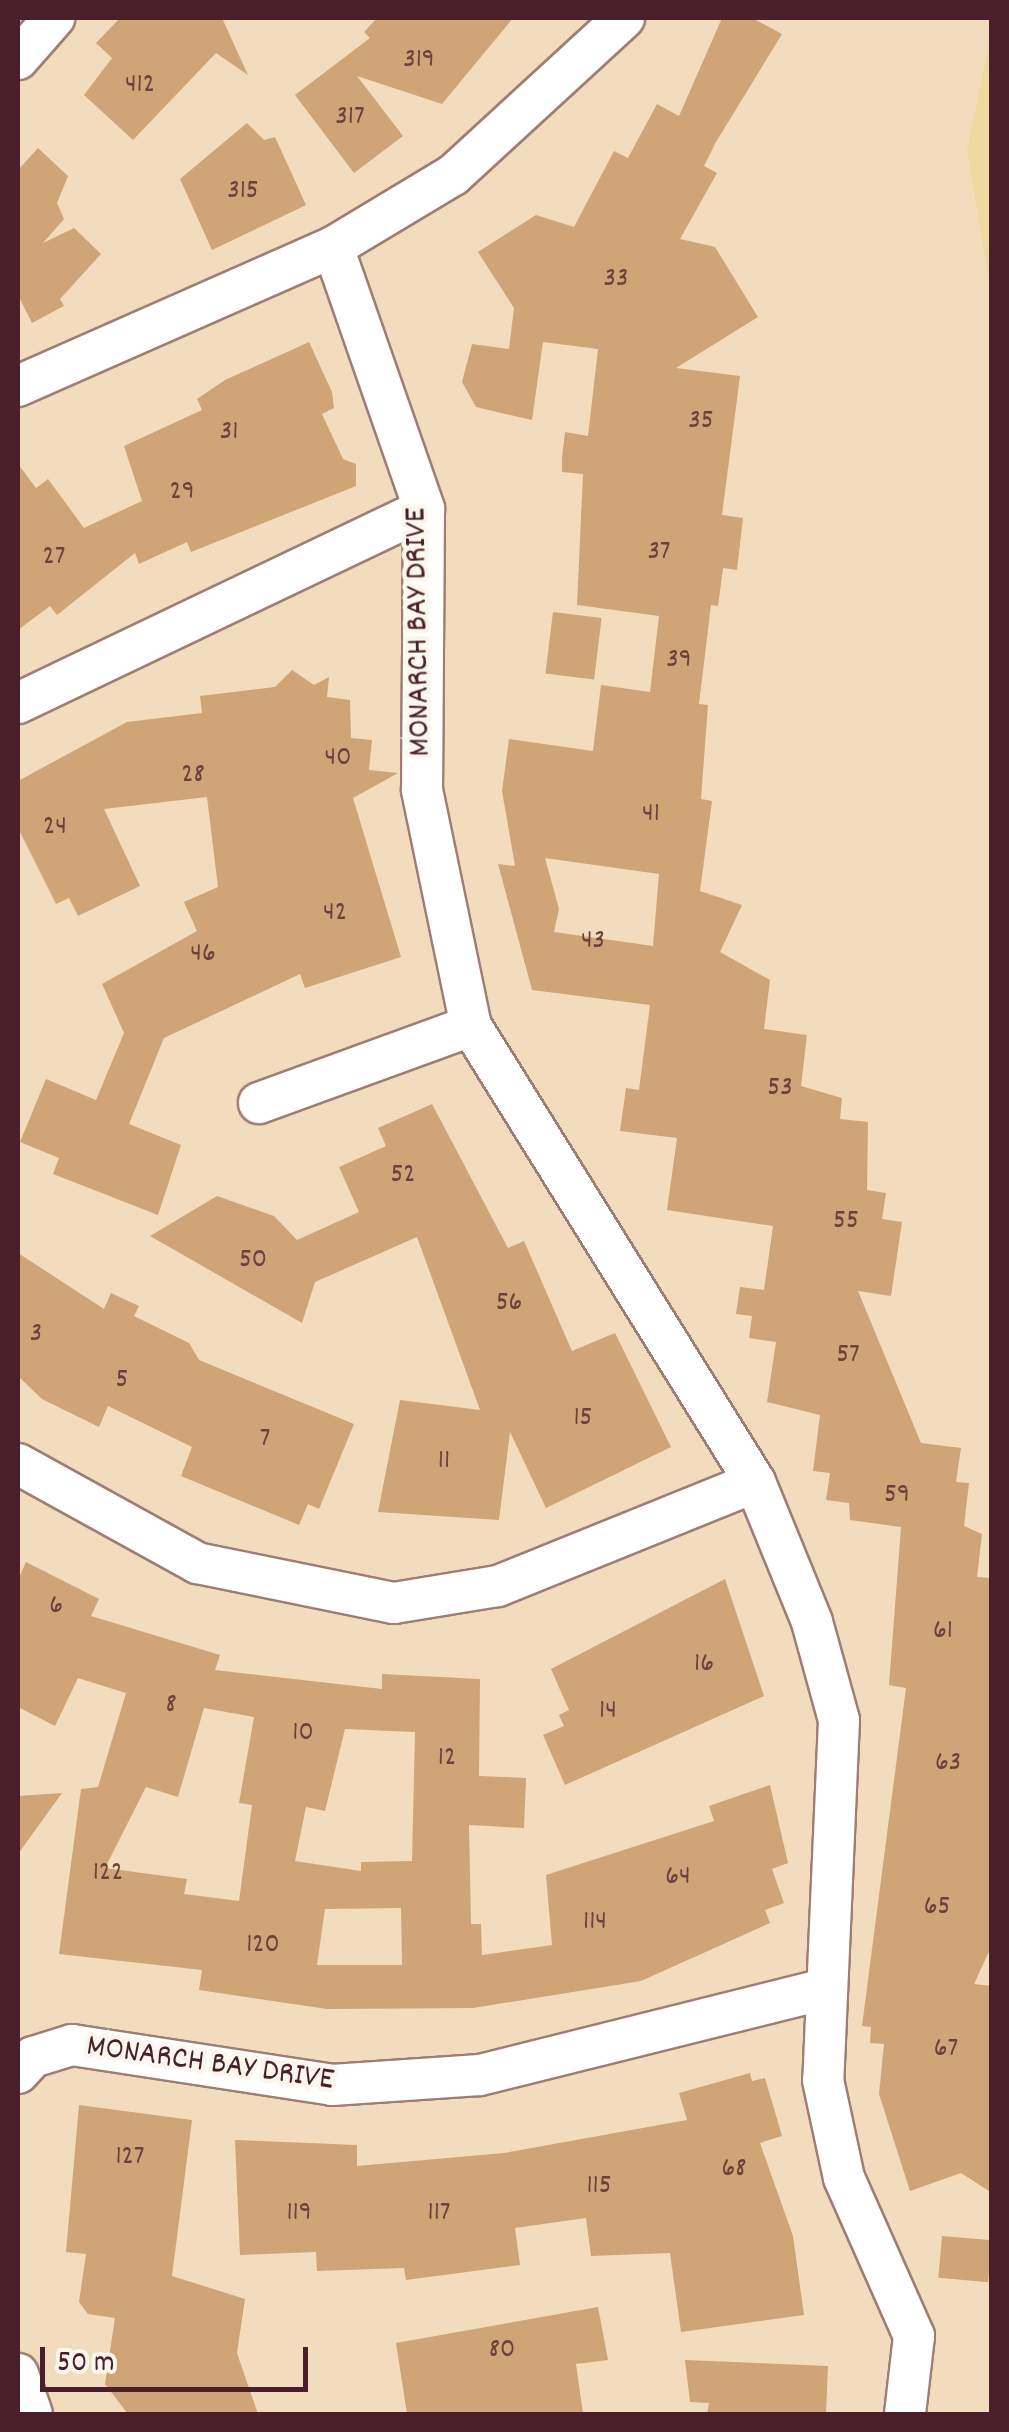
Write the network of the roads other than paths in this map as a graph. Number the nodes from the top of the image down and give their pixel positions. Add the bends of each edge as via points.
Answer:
1 (54, 18) edge
2 (624, 18) edge
3 (18, 60) edge
4 (333, 247) junction
5 (18, 386) edge
6 (424, 509) junction
7 (18, 703) edge
8 (471, 1026) junction
9 (259, 1104) dead end
10 (18, 1464) edge
11 (755, 1482) junction
12 (821, 1990) junction
13 (18, 2073) edge
14 (18, 2374) edge
15 (32, 2414) edge
16 (905, 2414) edge

1 - 3 street
2 - 4 street via 453,176
4 - 5 street
4 - 6 street, MONARCH BAY DRIVE
6 - 7 street
6 - 8 street, MONARCH BAY DRIVE via 422,790
8 - 9 street
8 - 11 street, MONARCH BAY DRIVE
10 - 11 street via 197,1564 394,1603 498,1586
11 - 12 street, MONARCH BAY DRIVE via 812,1622 838,1720
12 - 13 street, MONARCH BAY DRIVE via 480,2075 332,2085 72,2045 33,2057
12 - 16 street, MONARCH BAY DRIVE via 823,2080 844,2178 914,2336
14 - 15 street

